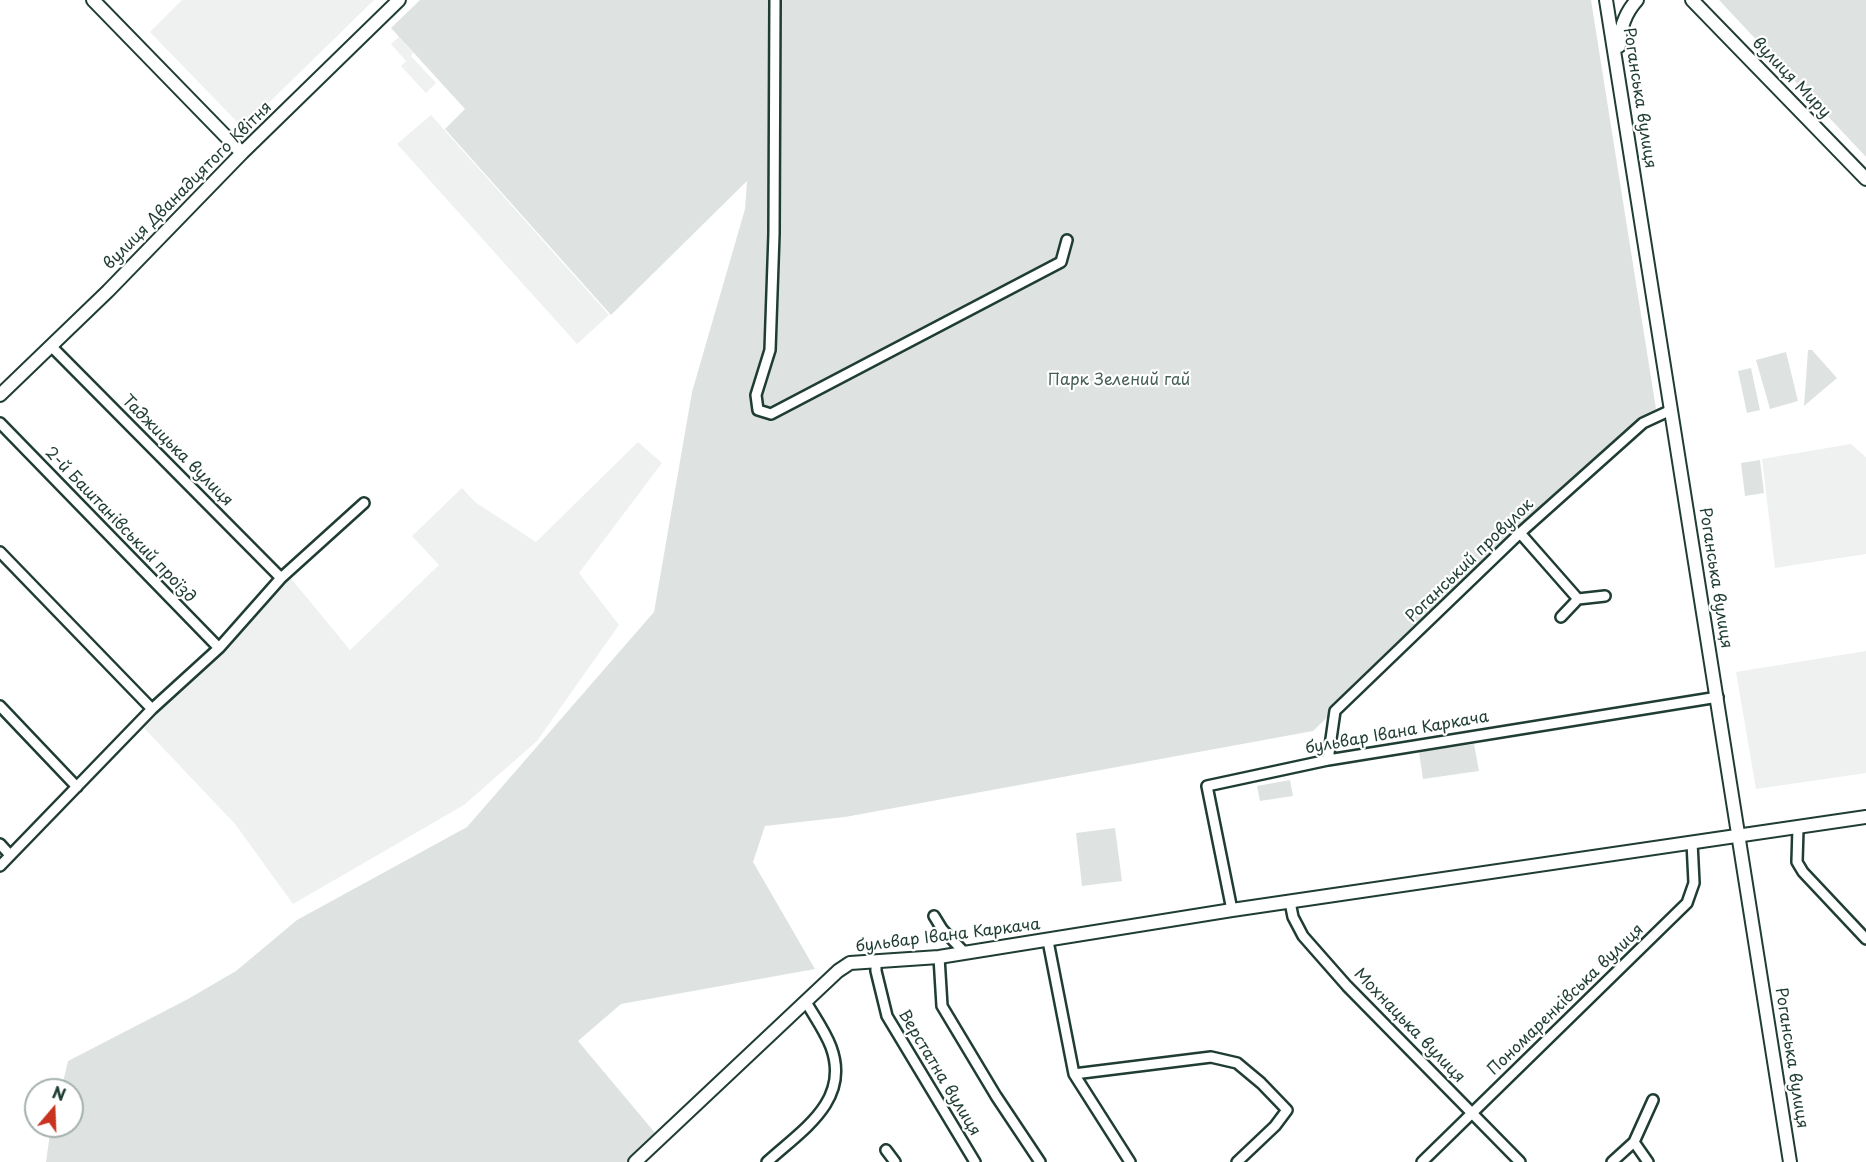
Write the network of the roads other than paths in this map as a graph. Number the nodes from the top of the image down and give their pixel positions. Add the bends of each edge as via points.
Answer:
1 (93, 0) edge
2 (399, 0) edge
3 (775, 0) edge
4 (1606, 0) edge
5 (1637, 0) edge
6 (1692, 0) edge
7 (1618, 68) junction
8 (242, 153) junction
9 (1866, 179) edge
10 (1067, 240) dead end
11 (51, 346) junction
12 (0, 395) edge
13 (1671, 410) junction
14 (0, 423) edge
15 (364, 503) dead end
16 (1520, 533) junction
17 (0, 552) edge
18 (281, 578) junction
19 (1605, 596) dead end
20 (1578, 599) junction
21 (1561, 617) dead end
22 (219, 648) junction
23 (1718, 697) junction
24 (0, 706) edge
25 (152, 709) junction
26 (1328, 760) junction
27 (77, 787) junction
28 (1866, 817) edge
29 (1798, 828) junction
30 (1740, 834) junction
31 (1692, 843) junction
32 (0, 844) edge
33 (10, 855) junction
34 (0, 866) edge
35 (1290, 902) junction
36 (1232, 910) junction
37 (934, 916) dead end
38 (1866, 939) edge
39 (1048, 941) junction
40 (965, 953) junction
41 (939, 957) junction
42 (876, 962) junction
43 (806, 1002) junction
44 (1074, 1074) junction
45 (1653, 1100) dead end
46 (1472, 1113) junction
47 (1634, 1142) junction
48 (886, 1150) dead end
49 (635, 1162) edge
50 (767, 1162) edge
51 (895, 1162) edge
52 (975, 1162) edge
53 (1040, 1162) edge
54 (1130, 1162) edge
55 (1237, 1162) edge
56 (1422, 1162) edge
57 (1520, 1162) edge
58 (1612, 1162) edge
59 (1648, 1162) edge
60 (1790, 1162) edge

1 - 8 street
2 - 8 street, вулиця Дванадцятого Квітня
3 - 10 street via 770,350 756,395 758,411 771,414 1061,262
4 - 7 street, Роганська вулиця
5 - 7 street via 1619,33
6 - 9 street, вулиця Миру
7 - 13 street, Роганська вулиця
8 - 11 street, вулиця Дванадцятого Квітня
11 - 12 street, вулиця Дванадцятого Квітня
11 - 18 street, Таджицька вулиця
13 - 16 street, Роганський провулок via 1643,423
13 - 23 street, Роганська вулиця
14 - 22 street, 2-й Баштанівський проїзд
15 - 18 street
16 - 20 street
16 - 26 street, Роганський провулок via 1335,711
17 - 25 street
18 - 22 street
19 - 20 street
20 - 21 street
22 - 25 street
23 - 26 street, бульвар Івана Каркача
23 - 30 street, Роганська вулиця
24 - 27 street
25 - 27 street
26 - 36 street, бульвар Івана Каркача via 1208,786
27 - 33 street
28 - 29 street, бульвар Івана Каркача
29 - 30 street, бульвар Івана Каркача
29 - 38 street via 1797,862 1803,872
30 - 31 street, бульвар Івана Каркача
30 - 60 street, Роганська вулиця
31 - 35 street, бульвар Івана Каркача
31 - 46 street, Пономаренківська вулиця via 1695,875 1688,903
32 - 33 street
33 - 34 street
35 - 36 street, бульвар Івана Каркача
35 - 46 street, Мохнацька вулиця via 1303,936
36 - 39 street, бульвар Івана Каркача
37 - 40 street
39 - 40 street, бульвар Івана Каркача
39 - 44 street
40 - 41 street, бульвар Івана Каркача
41 - 42 street, бульвар Івана Каркача
41 - 53 street via 942,1006
42 - 43 street, бульвар Івана Каркача via 850,963
42 - 52 street, Верстатна вулиця via 887,1016
43 - 49 street, бульвар Івана Каркача
43 - 50 street via 831,1046 835,1089 820,1114
44 - 54 street
44 - 55 street via 1211,1057 1237,1063 1287,1110
45 - 47 street
46 - 56 street, Пономаренківська вулиця
46 - 57 street, Мохнацька вулиця
47 - 58 street
47 - 59 street
48 - 51 street

